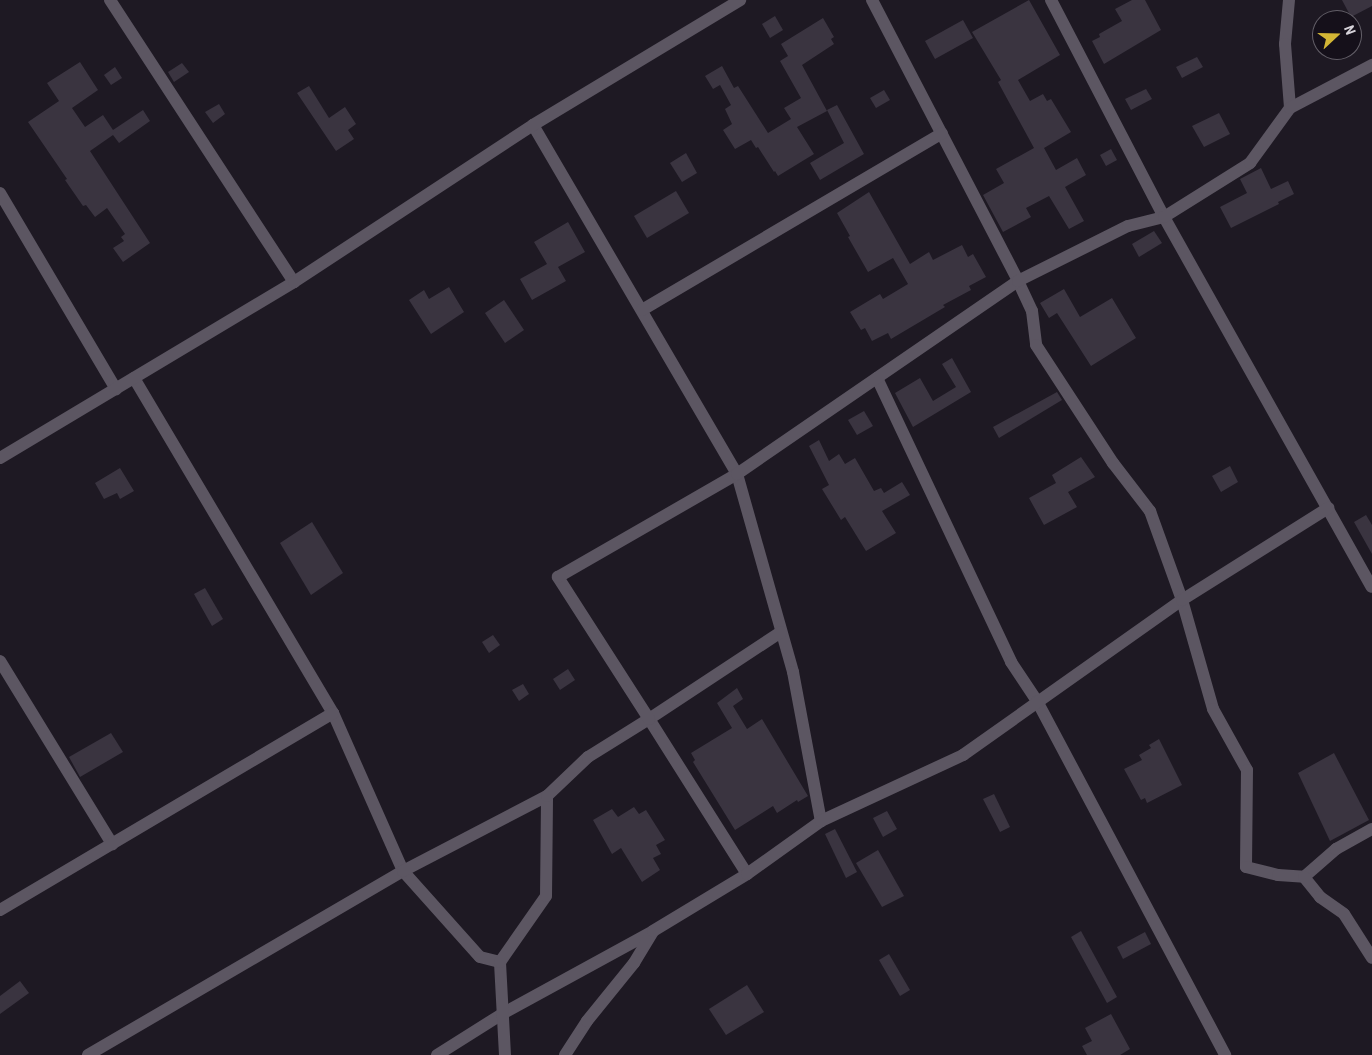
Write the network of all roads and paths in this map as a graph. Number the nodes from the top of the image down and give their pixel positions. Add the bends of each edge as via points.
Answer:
1 (110, 0) edge
2 (123, 0) edge
3 (740, 0) edge
4 (872, 0) edge
5 (1051, 0) edge
6 (1289, 0) edge
7 (122, 16) junction
8 (1372, 65) edge
9 (1290, 108) junction
10 (533, 125) junction
11 (942, 133) junction
12 (0, 193) edge
13 (1164, 217) junction
14 (1018, 281) junction
15 (294, 282) junction
16 (642, 310) junction
17 (134, 378) junction
18 (877, 378) junction
19 (116, 389) junction
20 (0, 458) edge
21 (737, 474) junction
22 (1328, 508) junction
23 (1372, 587) edge
24 (1182, 600) junction
25 (781, 632) junction
26 (0, 661) edge
27 (1037, 701) junction
28 (333, 713) junction
29 (649, 719) junction
30 (547, 796) junction
31 (821, 821) junction
32 (1372, 829) edge
33 (112, 844) junction
34 (403, 871) junction
35 (747, 874) junction
36 (1304, 876) junction
37 (0, 910) edge
38 (653, 931) junction
39 (1372, 958) edge
40 (500, 962) junction
41 (502, 1014) junction
42 (88, 1055) edge
43 (437, 1055) edge
44 (505, 1055) edge
45 (565, 1055) edge
46 (1225, 1055) edge

1 - 7 street
2 - 7 street
3 - 10 street
4 - 11 street
5 - 13 street
6 - 9 street via 1285,44
7 - 15 street
8 - 9 street
9 - 13 street via 1250,163
10 - 15 street
10 - 16 street
11 - 14 street
11 - 16 street
12 - 19 street
13 - 14 street via 1128,226
13 - 22 street
14 - 18 street
14 - 24 street via 1032,311 1036,345 1113,463 1150,511
15 - 17 street
16 - 21 street
17 - 19 street
17 - 28 street
18 - 21 street
18 - 27 street via 1011,662
19 - 20 street
21 - 25 street
21 - 29 street via 558,577
22 - 23 street
22 - 24 street
24 - 27 street
24 - 36 street via 1213,709 1246,770 1246,867 1278,875
25 - 29 street
25 - 31 street via 793,672
26 - 33 street
27 - 31 street via 962,754
27 - 46 street
28 - 33 street
28 - 34 street
29 - 30 street via 588,757
29 - 35 street
30 - 34 street
30 - 40 street via 546,896
31 - 35 street
32 - 36 street via 1336,849
33 - 37 street
34 - 40 street via 480,957
34 - 42 street
35 - 38 street
36 - 39 street via 1320,897 1344,914
38 - 41 street
38 - 45 street via 634,963 587,1021
40 - 41 street
41 - 43 street
41 - 44 street

